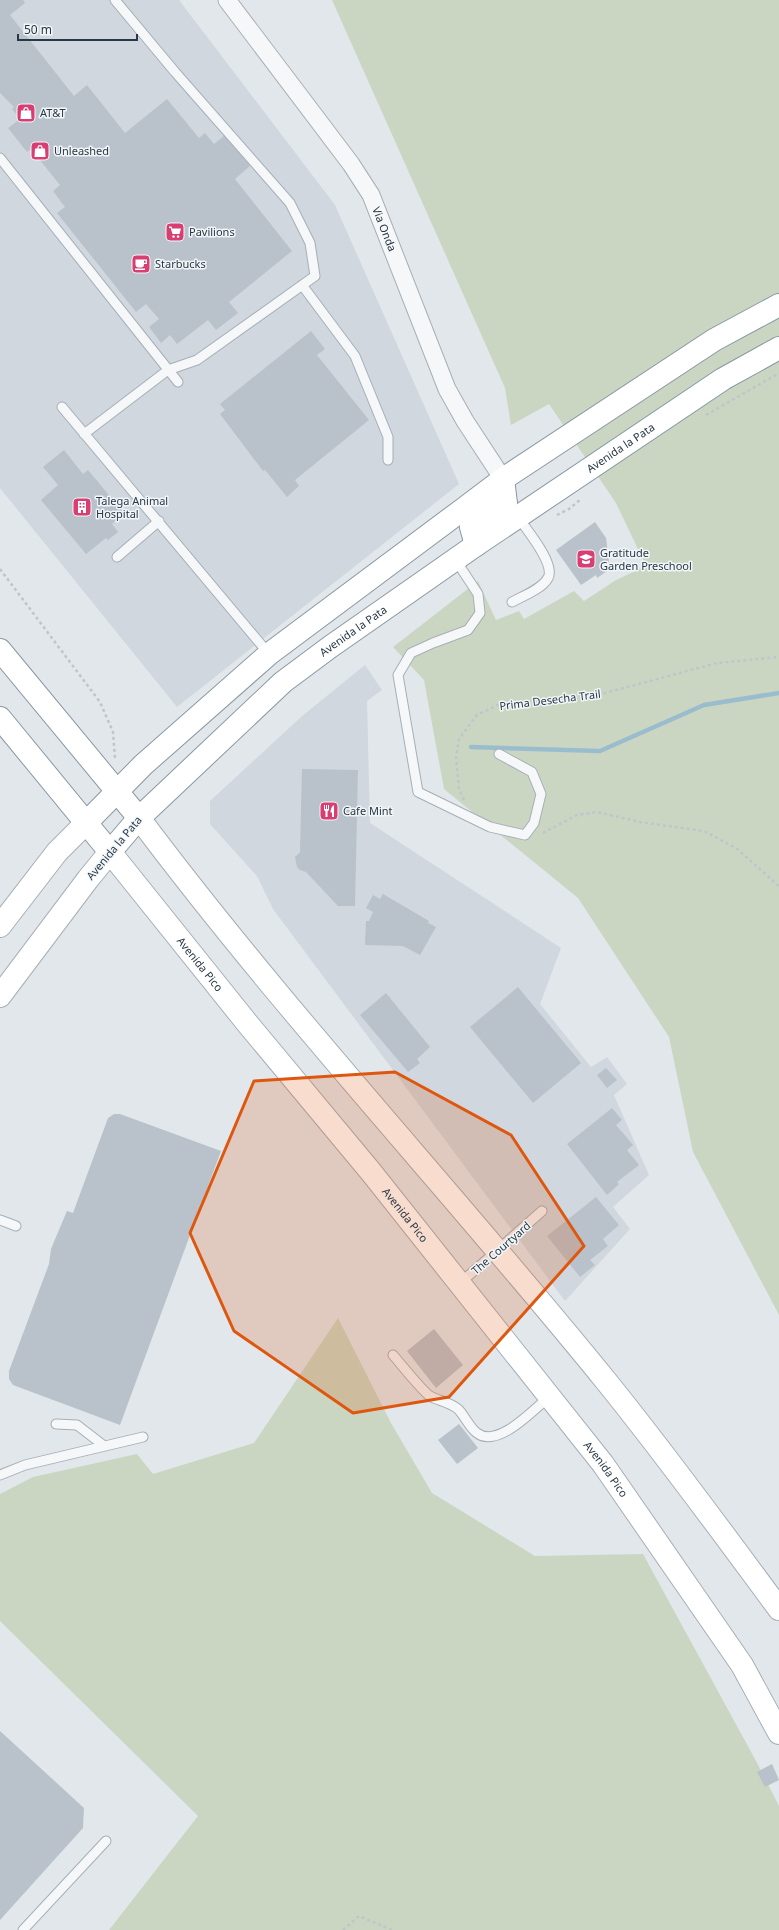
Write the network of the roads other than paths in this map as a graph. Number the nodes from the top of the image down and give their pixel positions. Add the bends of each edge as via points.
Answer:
1 (115, 0) edge
2 (227, 0) edge
3 (0, 158) edge
4 (302, 285) junction
5 (779, 305) edge
6 (779, 348) edge
7 (168, 370) junction
8 (178, 382) dead end
9 (62, 407) dead end
10 (84, 434) junction
11 (388, 460) dead end
12 (503, 479) junction
13 (518, 517) junction
14 (159, 521) junction
15 (476, 545) junction
16 (117, 557) dead end
17 (456, 559) junction
18 (512, 602) dead end
19 (0, 650) edge
20 (269, 654) junction
21 (0, 718) edge
22 (499, 754) dead end
23 (117, 792) junction
24 (139, 818) junction
25 (85, 824) junction
26 (110, 852) junction
27 (0, 926) edge
28 (0, 996) edge
29 (542, 1211) dead end
30 (0, 1220) edge
31 (16, 1226) dead end
32 (496, 1251) junction
33 (459, 1284) junction
34 (393, 1355) dead end
35 (549, 1397) junction
36 (56, 1424) dead end
37 (143, 1437) dead end
38 (103, 1445) junction
39 (0, 1475) edge
40 (779, 1609) edge
41 (779, 1733) edge
42 (106, 1841) dead end
43 (23, 1930) edge

1 - 4 lane via 290,203 310,243 315,276
2 - 12 street, Via Onda via 351,164 371,195 447,389
3 - 7 lane
4 - 7 lane via 197,360
4 - 11 lane via 355,356 388,437
5 - 12 main road via 714,340
6 - 13 main road, Avenida la Pata via 723,378
7 - 8 lane
7 - 10 lane
9 - 10 lane
10 - 14 lane
12 - 15 main road via 506,503 471,527
12 - 20 main road
13 - 15 main road, Avenida la Pata
13 - 18 lane via 547,560 550,569 548,578 542,584
14 - 16 lane
14 - 20 lane
15 - 17 main road, Avenida la Pata
17 - 22 lane via 478,594 480,613 468,630 412,653 398,675 418,792 490,827 525,835 534,823 541,794 532,772
17 - 24 main road, Avenida la Pata via 283,682
19 - 23 main road
20 - 23 main road via 143,765
21 - 25 main road, Avenida Pico
23 - 24 main road
23 - 25 main road
24 - 26 main road, Avenida la Pata
24 - 32 main road via 253,964
25 - 26 main road, Avenida Pico
25 - 27 main road via 57,852
26 - 28 main road, Avenida la Pata
26 - 33 main road, Avenida Pico
29 - 32 lane, The Courtyard
30 - 31 lane
32 - 33 lane, The Courtyard
32 - 40 main road via 605,1380 689,1486
33 - 35 main road, Avenida Pico
34 - 35 lane via 429,1396 458,1409 477,1434 488,1437 509,1431
35 - 41 main road, Avenida Pico via 603,1464 742,1665
36 - 38 lane via 77,1425
37 - 38 lane
38 - 39 lane via 25,1465
42 - 43 lane

